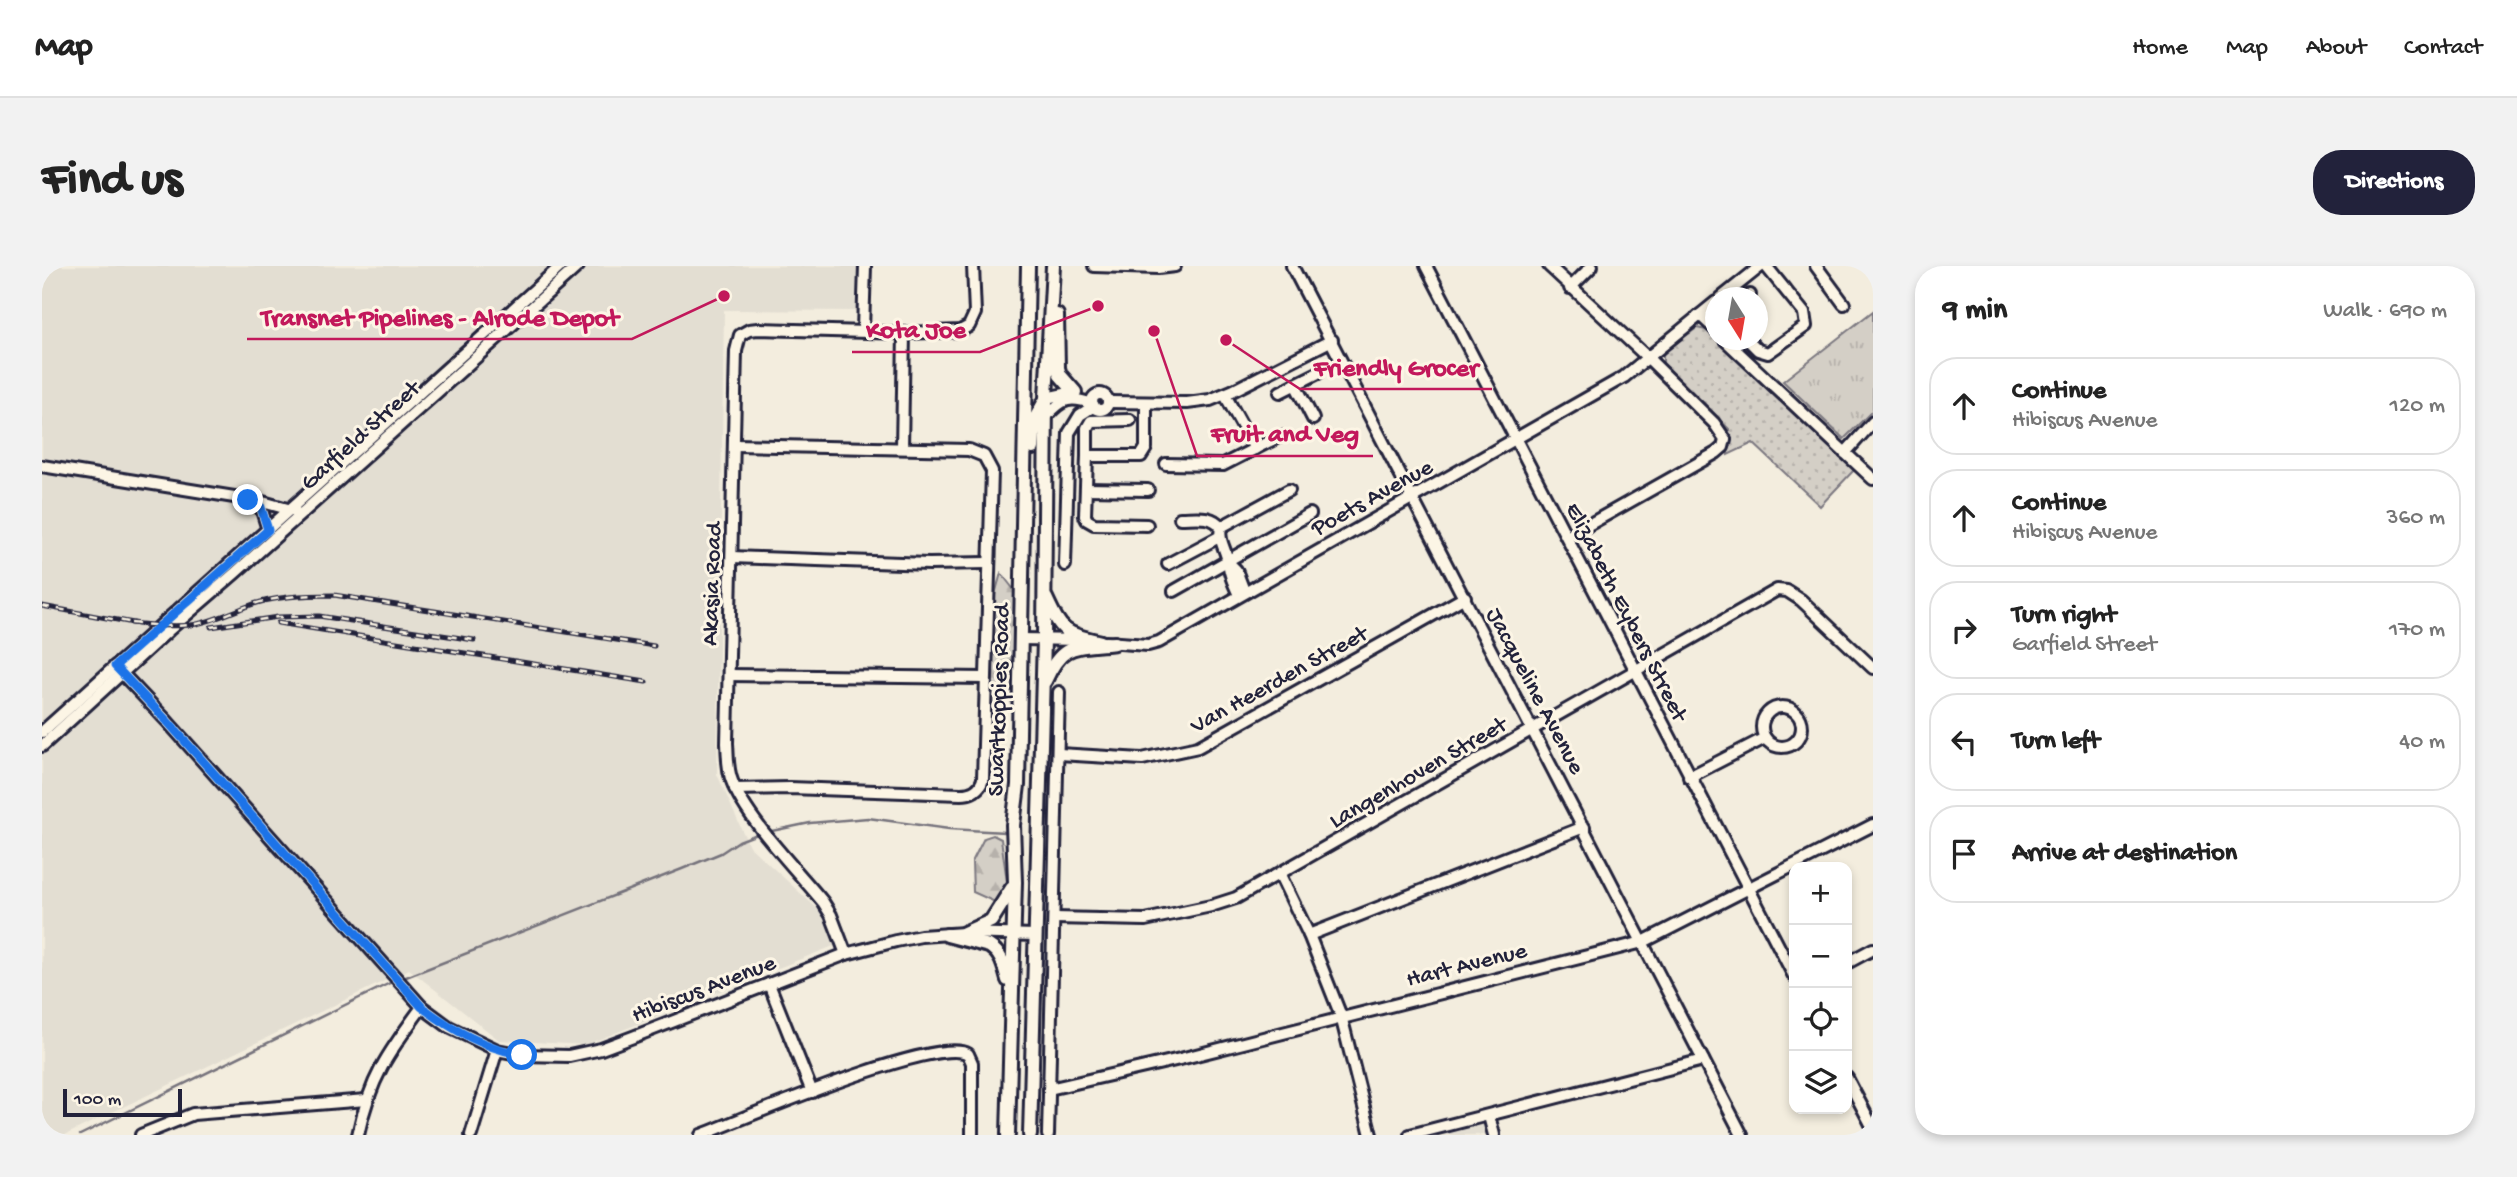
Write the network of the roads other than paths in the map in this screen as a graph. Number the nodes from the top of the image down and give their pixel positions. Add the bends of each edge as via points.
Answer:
1 (561, 266) edge
2 (578, 266) edge
3 (865, 266) edge
4 (973, 266) edge
5 (1028, 266) edge
6 (1053, 266) edge
7 (1094, 266) edge
8 (1175, 266) edge
9 (1293, 266) edge
10 (1426, 266) edge
11 (1549, 266) edge
12 (1592, 266) edge
13 (1764, 266) edge
14 (1816, 266) edge
15 (550, 271) edge
16 (1741, 287) edge
17 (1570, 288) junction
18 (1844, 304) dead end
19 (1705, 311) edge
20 (1700, 315) junction
21 (1705, 320) edge
22 (863, 330) junction
23 (904, 333) junction
24 (1332, 340) junction
25 (1736, 350) edge
26 (1760, 350) edge
27 (1647, 357) junction
28 (467, 358) junction
29 (1273, 370) junction
30 (1318, 373) dead end
31 (1287, 388) junction
32 (1225, 395) junction
33 (1077, 396) junction
34 (1046, 398) junction
35 (1094, 403) junction
36 (1146, 403) junction
37 (1080, 415) junction
38 (1046, 416) junction
39 (1313, 419) dead end
40 (1130, 420) dead end
41 (1873, 422) edge
42 (1280, 436) dead end
43 (1515, 439) junction
44 (734, 445) junction
45 (902, 448) junction
46 (1255, 449) junction
47 (1844, 453) junction
48 (1087, 456) junction
49 (1166, 464) dead end
50 (42, 466) edge
51 (1873, 479) edge
52 (1086, 489) junction
53 (1148, 490) dead end
54 (1289, 490) dead end
55 (1024, 492) junction
56 (1412, 496) junction
57 (259, 501) junction
58 (296, 512) junction
59 (1310, 514) dead end
60 (1180, 518) dead end
61 (1147, 525) dead end
62 (268, 530) junction
63 (1220, 532) junction
64 (1567, 537) junction
65 (732, 557) junction
66 (1228, 562) junction
67 (988, 563) junction
68 (1168, 564) dead end
69 (1065, 565) dead end
70 (1174, 591) dead end
71 (1242, 594) junction
72 (1044, 595) junction
73 (1465, 597) junction
74 (1020, 639) junction
75 (1044, 639) junction
76 (1101, 642) junction
77 (1115, 643) junction
78 (1873, 668) edge
79 (119, 670) junction
80 (1636, 670) junction
81 (729, 675) junction
82 (985, 678) junction
83 (1043, 685) junction
84 (1059, 692) dead end
85 (1534, 729) junction
86 (42, 732) edge
87 (1765, 738) dead end
88 (42, 746) edge
89 (1059, 754) junction
90 (1689, 777) junction
91 (735, 789) junction
92 (1873, 825) edge
93 (1584, 827) junction
94 (1280, 875) junction
95 (1015, 883) junction
96 (1749, 888) junction
97 (1054, 918) junction
98 (964, 933) junction
99 (1013, 934) junction
100 (947, 935) junction
101 (1036, 935) junction
102 (1309, 935) junction
103 (1643, 942) junction
104 (1873, 949) edge
105 (846, 954) junction
106 (1852, 960) edge
107 (1789, 966) edge
108 (769, 984) junction
109 (1011, 987) junction
110 (422, 1007) junction
111 (1341, 1016) junction
112 (497, 1050) junction
113 (1703, 1060) junction
114 (1852, 1088) edge
115 (1049, 1090) junction
116 (813, 1092) junction
117 (366, 1100) junction
118 (1489, 1115) junction
119 (165, 1124) junction
120 (1873, 1128) edge
121 (721, 1132) edge
122 (141, 1135) edge
123 (171, 1135) edge
124 (358, 1135) edge
125 (471, 1135) edge
126 (701, 1135) edge
127 (972, 1135) edge
128 (1008, 1135) edge
129 (1030, 1135) edge
130 (1048, 1135) edge
131 (1371, 1135) edge
132 (1410, 1135) edge
133 (1494, 1135) edge
134 (1742, 1135) edge

1 - 15 street, Garfield Street
2 - 28 street, Garfield Street
3 - 22 street
4 - 23 street via 968,307 973,319 969,326 960,331
5 - 55 main road, Swartkoppies Road
6 - 33 main road via 1058,368
6 - 34 main road, Swartkoppies Road
7 - 8 street
9 - 24 street, Jacqueline Avenue
10 - 43 street, Elizabeth Eybers Street
11 - 17 street
12 - 17 street
13 - 16 street
13 - 26 street via 1807,319 1806,326 1768,353
14 - 18 street
15 - 28 street, Garfield Street
17 - 27 street
19 - 20 street, Poets Avenue
20 - 21 street
20 - 27 street, Poets Avenue
22 - 23 street
22 - 44 street, Akasia Road via 758,329 743,333 736,351
23 - 45 street
24 - 29 street
24 - 56 street, Jacqueline Avenue
25 - 47 street
27 - 43 street, Poets Avenue via 1624,377
27 - 64 street via 1714,423 1725,439 1723,447
28 - 58 street, Garfield Street
29 - 31 street
29 - 32 street
30 - 31 street
31 - 39 street
32 - 36 street via 1195,402
32 - 46 street
33 - 34 street via 1069,392
33 - 35 street
33 - 37 street
33 - 38 street via 1066,398
34 - 38 main road, Swartkoppies Road
34 - 55 main road via 1035,419
35 - 36 street via 1103,395 1108,402
35 - 37 street
36 - 48 street via 1146,449 1141,456
37 - 69 street via 1069,433
38 - 72 main road, Swartkoppies Road
40 - 48 street via 1091,421
41 - 47 street
42 - 46 street
43 - 56 street, Poets Avenue
43 - 64 street, Elizabeth Eybers Street
44 - 45 street
44 - 65 street, Akasia Road
45 - 67 street via 969,450 987,458 992,471
46 - 49 street via 1219,466
47 - 51 street
48 - 52 street
50 - 57 street
52 - 53 street
52 - 61 street via 1090,523
54 - 63 street
55 - 74 main road, Swartkoppies Road
56 - 71 street, Poets Avenue
56 - 73 street, Jacqueline Avenue
57 - 58 street
57 - 62 street
58 - 62 street, Garfield Street
58 - 79 street, Garfield Street
59 - 66 street
60 - 63 street via 1208,518 1216,521
62 - 79 street, Garfield Street
63 - 66 street
63 - 68 street
64 - 80 street, Elizabeth Eybers Street
65 - 67 street
65 - 81 street, Akasia Road
66 - 70 street
66 - 71 street via 1228,572
67 - 82 street
71 - 77 street, Poets Avenue via 1155,643
72 - 75 main road, Swartkoppies Road
72 - 76 main road via 1069,634
73 - 85 street, Jacqueline Avenue
73 - 89 street, Van Heerden Street via 1198,747 1142,759
74 - 75 street, Poets Avenue
74 - 95 main road, Swartkoppies Road
75 - 76 street, Poets Avenue
75 - 83 main road, Swartkoppies Road
76 - 77 street, Poets Avenue
77 - 83 main road via 1065,651
78 - 80 street, Langenhoven Street via 1801,600 1780,590
79 - 86 street, Garfield Street
79 - 88 street, Garfield Street
79 - 110 street, Hibiscus Avenue
80 - 85 street, Langenhoven Street
80 - 90 street, Elizabeth Eybers Street
81 - 82 street
81 - 91 street, Akasia Road via 728,765
82 - 91 street via 982,781 974,791
83 - 101 main road, Swartkoppies Road
84 - 89 street
85 - 93 street, Jacqueline Avenue
85 - 94 street, Langenhoven Street
87 - 90 street
89 - 97 street
90 - 96 street, Elizabeth Eybers Street
91 - 105 street, Akasia Road via 831,915
92 - 96 street, Hart Avenue
93 - 102 street
93 - 103 street, Jacqueline Avenue
94 - 97 street, Langenhoven Street via 1226,902 1166,916 1128,921
94 - 102 street
95 - 98 main road via 991,921
95 - 99 main road, Swartkoppies Road
96 - 103 street, Hart Avenue
96 - 107 street, Elizabeth Eybers Street
97 - 115 street
98 - 99 street, Hibiscus Avenue
98 - 100 street, Hibiscus Avenue
99 - 101 street, Hibiscus Avenue
99 - 109 main road, Swartkoppies Road
100 - 105 street, Hibiscus Avenue via 920,936
100 - 109 main road via 995,950
101 - 129 main road, Swartkoppies Road
102 - 111 street
103 - 111 street, Hart Avenue
103 - 113 street, Jacqueline Avenue
104 - 106 street
105 - 108 street, Hibiscus Avenue
108 - 112 street, Hibiscus Avenue via 584,1054 554,1057
108 - 116 street
109 - 128 main road, Swartkoppies Road
110 - 112 street, Hibiscus Avenue via 466,1037
110 - 117 street via 390,1051
111 - 115 street, Hart Avenue
111 - 131 street
112 - 125 street
113 - 118 street
113 - 134 street, Jacqueline Avenue
114 - 120 street
115 - 130 street
116 - 121 street
116 - 127 street via 875,1069 957,1050 971,1058
117 - 119 street via 193,1114
117 - 124 street
118 - 132 street
118 - 133 street
119 - 122 street
119 - 123 street
121 - 126 street

